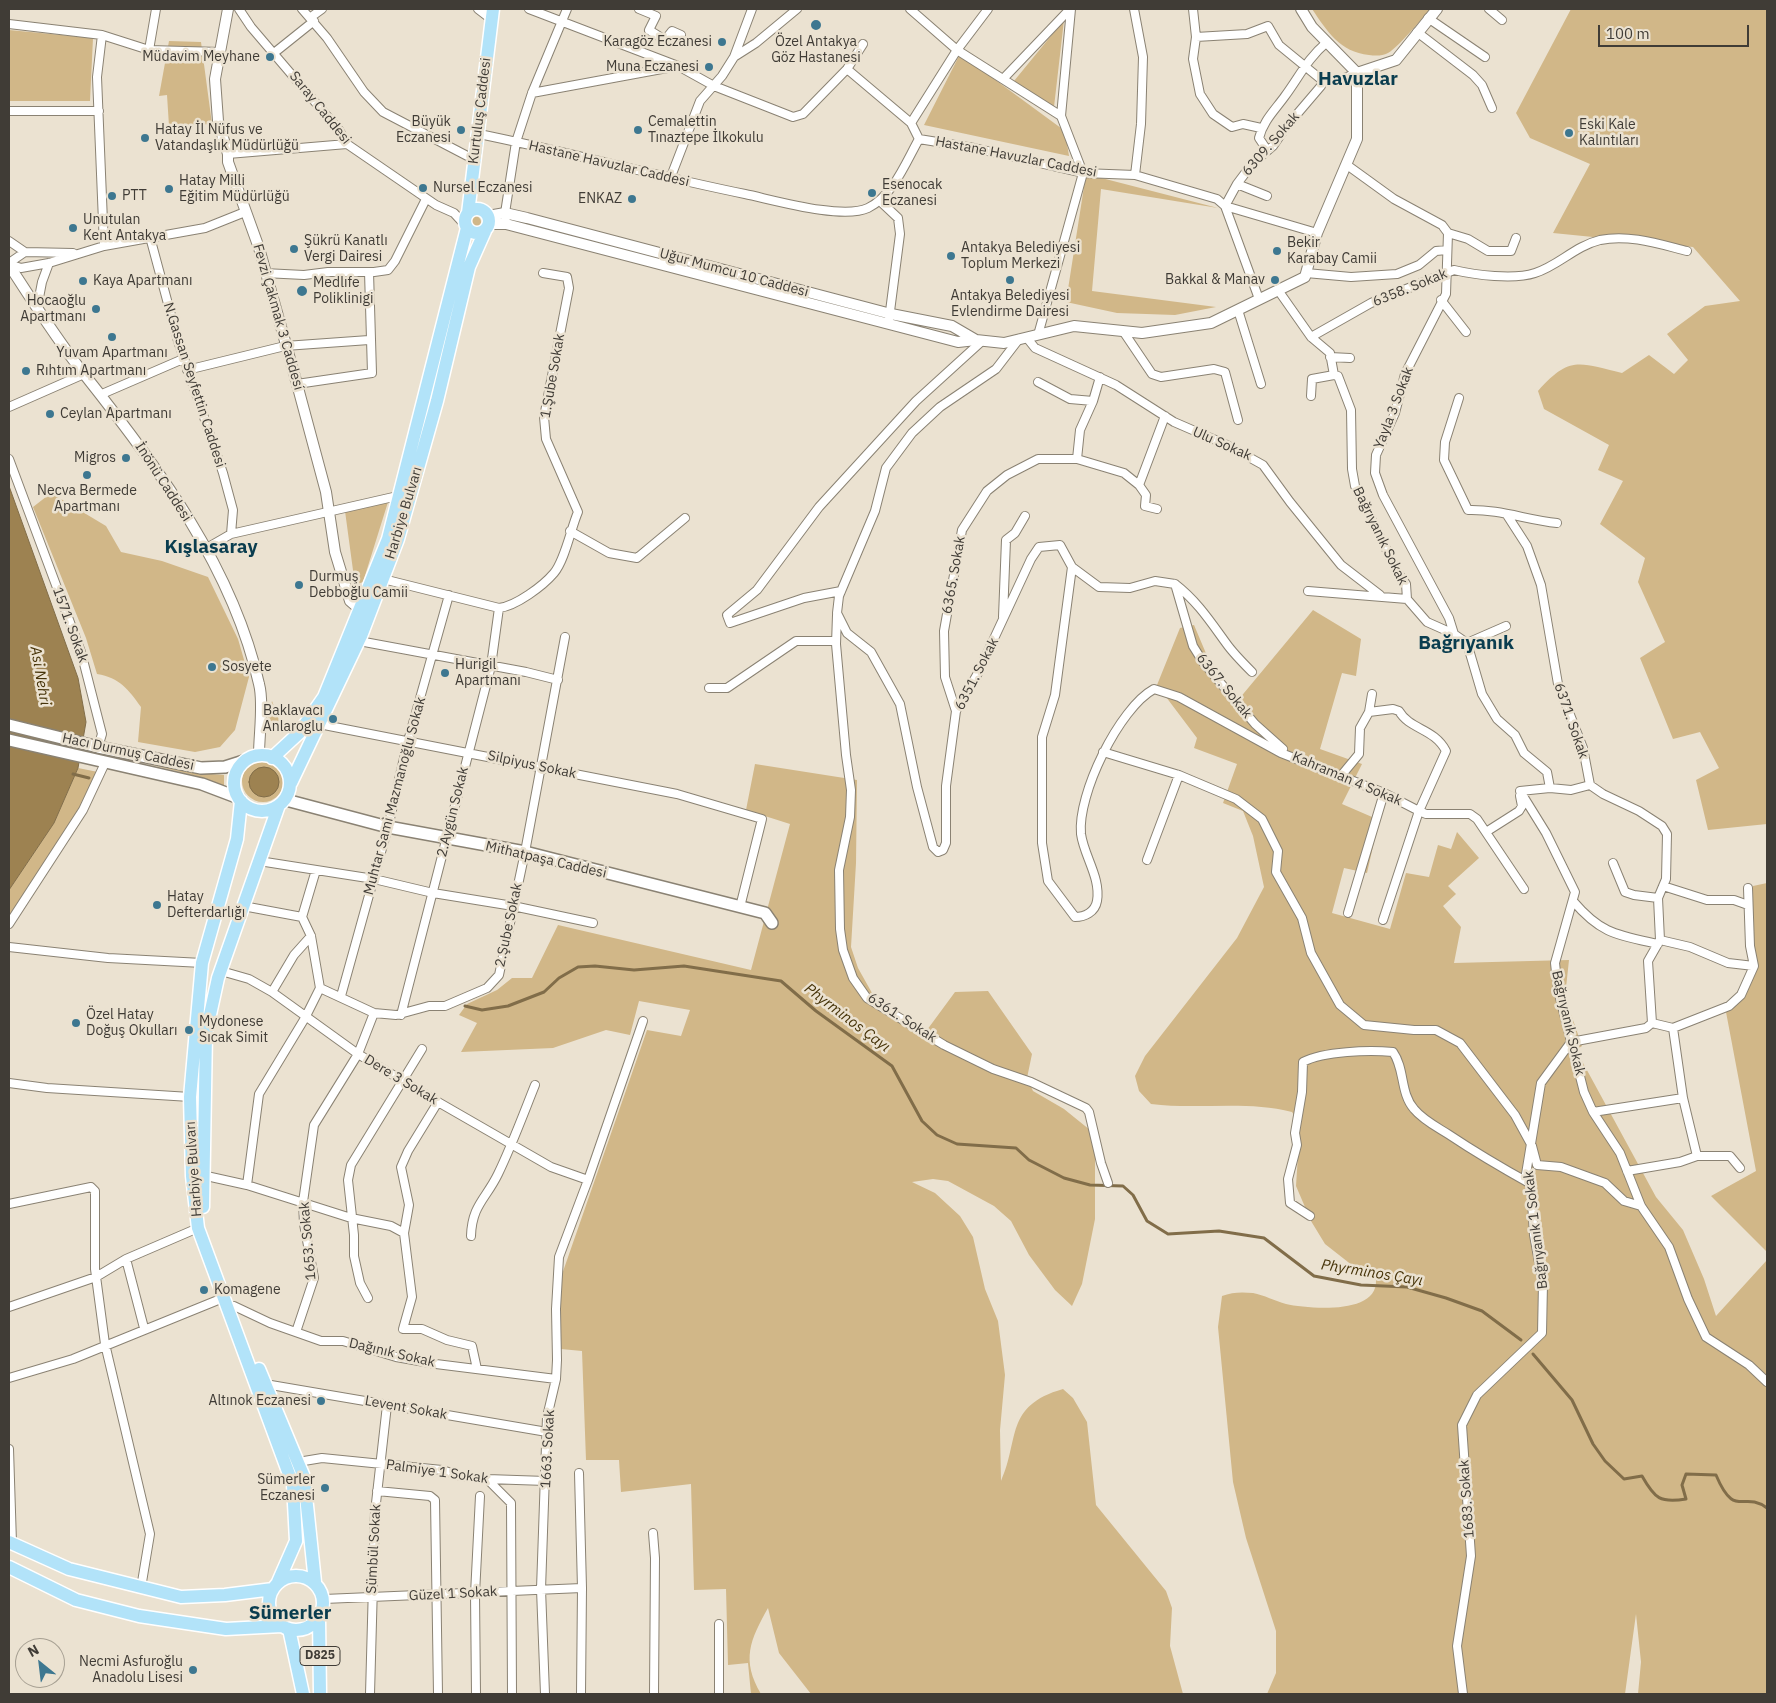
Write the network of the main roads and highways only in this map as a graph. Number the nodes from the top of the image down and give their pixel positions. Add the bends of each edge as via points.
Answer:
1 (492, 14) edge
2 (467, 222) junction
3 (487, 224) junction
4 (405, 494) junction
5 (364, 613) junction
6 (9, 725) edge
7 (9, 740) edge
8 (253, 758) junction
9 (272, 758) junction
10 (291, 783) junction
11 (240, 799) junction
12 (282, 803) junction
13 (772, 923) dead end
14 (10, 1542) edge
15 (9, 1568) edge
16 (315, 1582) junction
17 (275, 1585) junction
18 (319, 1618) junction
19 (286, 1628) junction
20 (303, 1694) edge
21 (320, 1694) edge

1 - 2 main road, Kurtuluş Caddesi
2 - 3 main road, Uğur Mumcu 10 Caddesi via 477,234
2 - 3 main road, Uğur Mumcu 10 Caddesi via 479,209
2 - 4 main road, Harbiye Bulvarı
3 - 4 main road, Harbiye Bulvarı via 469,267 437,401
4 - 5 main road, Harbiye Bulvarı
4 - 5 main road, Harbiye Bulvarı via 398,539 383,579
5 - 9 main road, Harbiye Bulvarı via 324,697 300,733
5 - 10 main road, Harbiye Bulvarı via 359,641
6 - 8 main road, Hacı Durmuş Caddesi via 201,768 225,767
7 - 11 main road, Hacı Durmuş Caddesi via 202,784
8 - 9 main road
8 - 11 main road, Harbiye Bulvarı via 236,774 234,783
9 - 10 main road via 285,768
10 - 12 main road, Harbiye Bulvarı via 290,792
11 - 12 main road via 254,810
11 - 17 main road, Harbiye Bulvarı via 237,839 202,963 190,1097 192,1176 198,1228 293,1485 296,1541
12 - 13 main road, Mithatpaşa Caddesi via 388,827 525,852 765,913
12 - 16 main road, Harbiye Bulvarı via 221,971 206,1033 202,1202 206,1224 234,1306 304,1477
14 - 17 main road via 69,1569 181,1597 225,1595
15 - 19 main road via 76,1600 139,1616 226,1629
16 - 17 main road via 300,1575 285,1578
16 - 18 main road, Harbiye Bulvarı via 324,1599
17 - 19 main road, Harbiye Bulvarı via 270,1596 271,1613
18 - 19 main road via 306,1628
18 - 21 main road, D825
19 - 20 main road, Harbiye Bulvarı / D825

